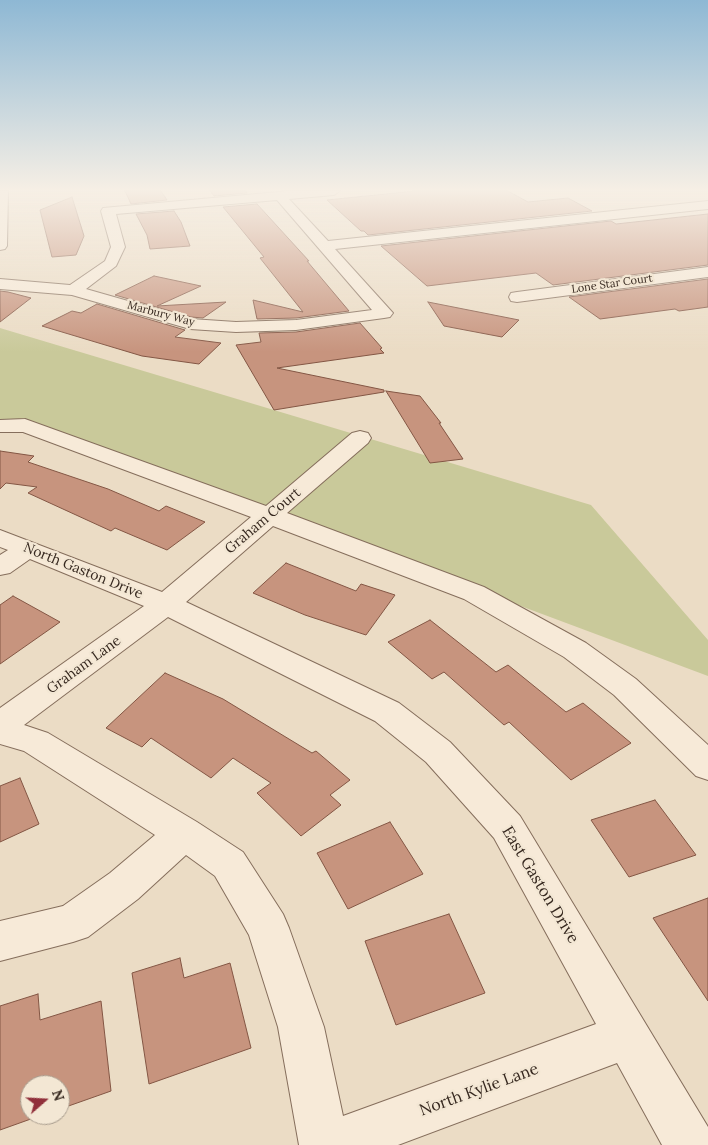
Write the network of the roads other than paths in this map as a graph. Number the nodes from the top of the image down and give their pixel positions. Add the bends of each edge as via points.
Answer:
1 (117, 244) edge
2 (340, 244) edge
3 (325, 246) joint
4 (708, 272) edge
5 (0, 284) edge
6 (73, 290) junction
7 (516, 297) dead end
8 (0, 426) edge
9 (360, 438) dead end
10 (269, 515) junction
11 (0, 538) edge
12 (28, 549) junction
13 (0, 567) edge
14 (166, 604) junction
15 (0, 724) edge
16 (0, 731) edge
17 (708, 766) edge
18 (184, 833) junction
19 (0, 941) edge
20 (627, 1036) junction
21 (324, 1145) edge
22 (331, 1145) edge
23 (690, 1145) edge

1 - 6 street via 111,263
2 - 3 street
3 - 6 street, Marbury Way via 384,313 296,325 236,328 190,324
4 - 7 street, Lone Star Court
5 - 6 street, Marbury Way
8 - 10 street via 36,429
9 - 10 street, Graham Court
10 - 14 street, Graham Court
10 - 17 street via 474,593 520,618 575,650 626,687
11 - 12 street, North Gaston Drive
12 - 13 street
12 - 14 street, North Gaston Drive
14 - 15 street, Graham Lane
14 - 20 street, East Gaston Drive via 387,712 438,752 507,827
16 - 18 street via 36,742
18 - 19 street via 124,886 72,922
18 - 21 street via 229,864 268,928 301,1027
20 - 22 street, North Kylie Lane
20 - 23 street, East Gaston Drive

